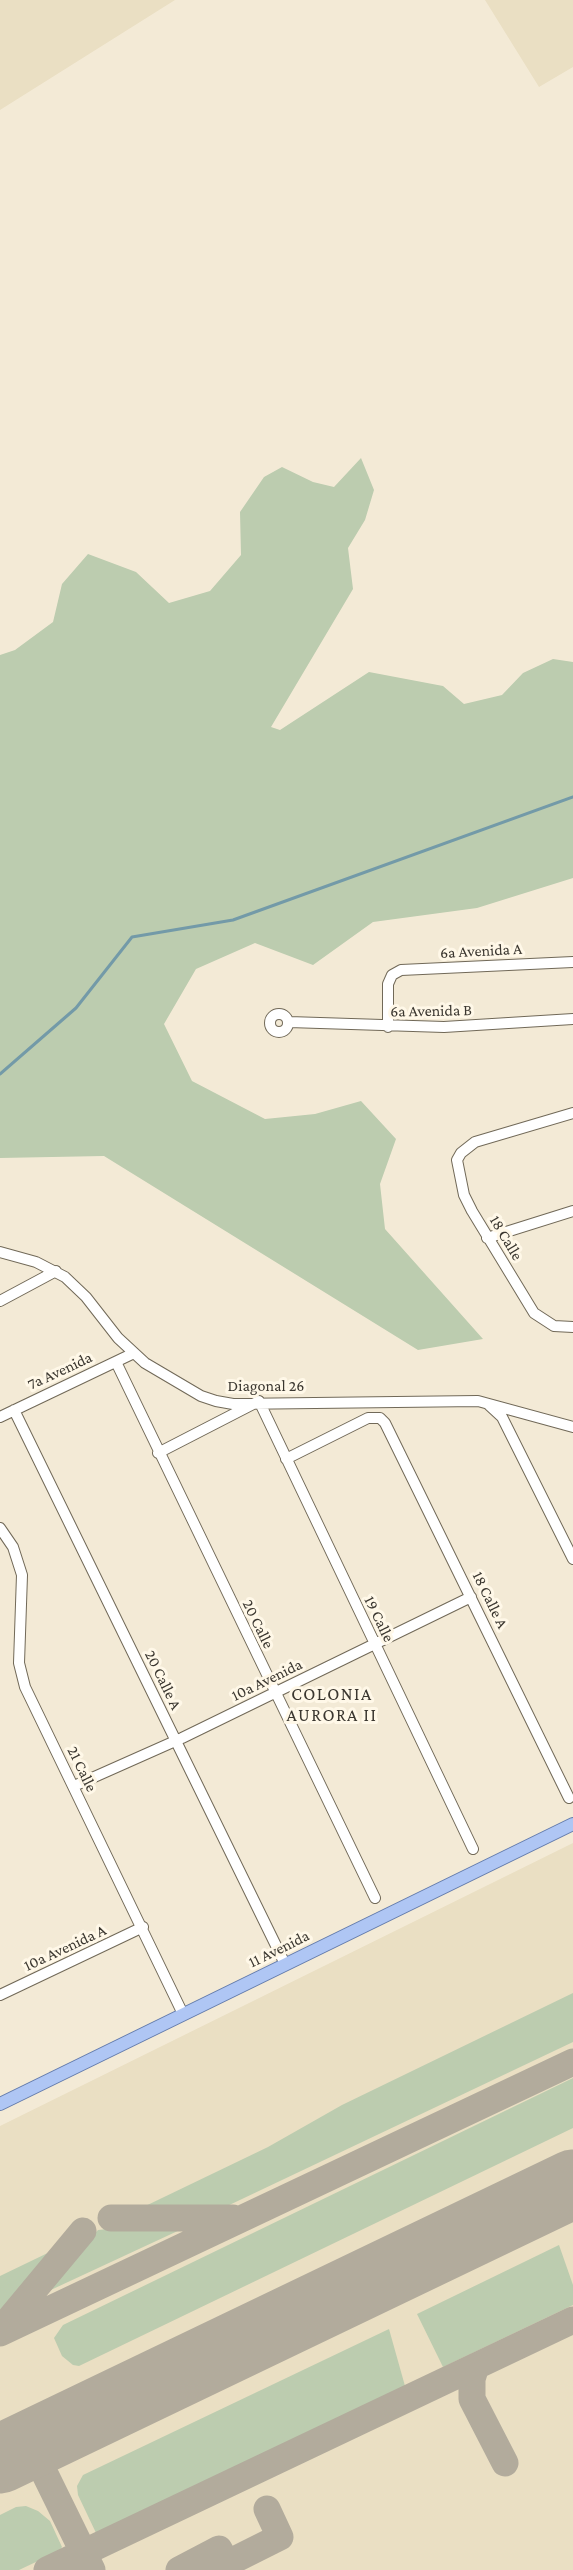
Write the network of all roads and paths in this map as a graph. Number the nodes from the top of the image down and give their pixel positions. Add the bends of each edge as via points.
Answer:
1 (573, 962) edge
2 (573, 1019) edge
3 (289, 1022) dead end
4 (388, 1028) junction
5 (573, 1113) edge
6 (573, 1211) edge
7 (487, 1238) junction
8 (0, 1252) edge
9 (56, 1271) junction
10 (0, 1301) edge
11 (573, 1327) edge
12 (134, 1353) junction
13 (116, 1362) junction
14 (259, 1401) junction
15 (488, 1404) junction
16 (14, 1410) junction
17 (0, 1417) edge
18 (573, 1427) edge
19 (158, 1453) junction
20 (286, 1459) junction
21 (0, 1528) edge
22 (573, 1559) edge
23 (471, 1597) junction
24 (375, 1644) junction
25 (275, 1692) junction
26 (177, 1740) junction
27 (74, 1786) junction
28 (569, 1798) dead end
29 (573, 1824) edge
30 (473, 1849) dead end
31 (375, 1898) dead end
32 (143, 1927) junction
33 (285, 1964) junction
34 (0, 1995) edge
35 (183, 2014) junction
36 (0, 2104) edge

1 - 4 street, 6a Avenida A via 401,970 392,975 388,984
2 - 4 street, 6a Avenida B
3 - 4 street, 6a Avenida B
5 - 7 street, 18 Calle via 475,1142 461,1153 457,1170 464,1195
6 - 7 street
7 - 11 street, 18 Calle via 534,1313 554,1326
8 - 9 street, Diagonal 26
9 - 10 street
9 - 12 street, Diagonal 26 via 86,1297
12 - 13 street, 7a Avenida
12 - 14 street, Diagonal 26 via 201,1396 233,1404
13 - 16 street, 7a Avenida
13 - 19 street, 20 Calle
14 - 15 street, Diagonal 26
14 - 19 street
14 - 20 street, 19 Calle
15 - 18 street, Diagonal 26
15 - 22 street via 502,1417
16 - 17 street, 7a Avenida
16 - 26 street, 20 Calle A
19 - 25 street, 20 Calle
20 - 23 street, 18 Calle A via 360,1422 380,1418 390,1430
20 - 24 street, 19 Calle
21 - 27 street, 21 Calle via 13,1547 22,1575 21,1676
23 - 24 street, 10a Avenida
23 - 28 street, 18 Calle A
24 - 25 street, 10a Avenida
24 - 30 street, 19 Calle
25 - 26 street, 10a Avenida
25 - 31 street, 20 Calle
26 - 27 street, 10a Avenida
26 - 33 street, 20 Calle A
27 - 32 street, 21 Calle
29 - 33 main road, 11 Avenida
32 - 34 street, 10a Avenida A
32 - 35 street, 21 Calle
33 - 35 main road, 11 Avenida
35 - 36 main road, 11 Avenida

